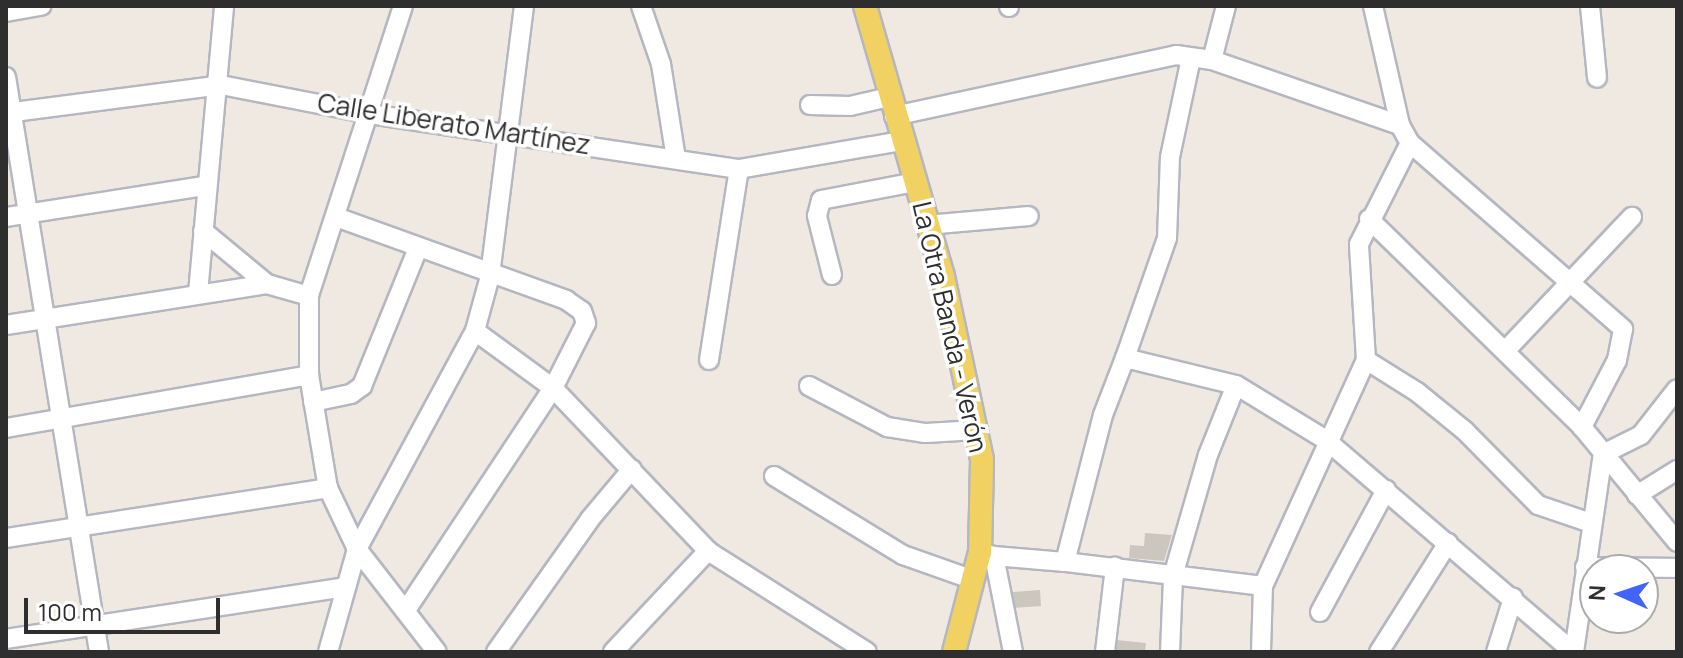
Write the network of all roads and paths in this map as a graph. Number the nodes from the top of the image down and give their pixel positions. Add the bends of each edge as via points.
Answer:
1 (41, 6) edge
2 (224, 6) edge
3 (403, 6) edge
4 (524, 6) edge
5 (641, 6) edge
6 (865, 6) edge
7 (1226, 6) edge
8 (1373, 6) edge
9 (1590, 6) edge
10 (6, 12) edge
11 (1191, 58) junction
12 (1212, 60) junction
13 (6, 77) edge
14 (1597, 78) dead end
15 (221, 85) junction
16 (810, 105) dead end
17 (892, 107) junction
18 (9, 113) edge
19 (370, 114) junction
20 (1400, 125) junction
21 (508, 131) junction
22 (901, 141) junction
23 (1410, 143) junction
24 (676, 159) junction
25 (739, 169) junction
26 (915, 182) junction
27 (205, 186) junction
28 (26, 214) junction
29 (1029, 216) dead end
30 (6, 217) edge
31 (336, 217) junction
32 (1632, 217) dead end
33 (1369, 219) junction
34 (927, 225) junction
35 (203, 231) junction
36 (418, 248) junction
37 (832, 275) dead end
38 (490, 276) junction
39 (1572, 282) junction
40 (267, 284) junction
41 (198, 293) junction
42 (309, 296) junction
43 (43, 318) junction
44 (6, 325) edge
45 (475, 331) junction
46 (1507, 349) junction
47 (1125, 358) junction
48 (709, 360) dead end
49 (1366, 360) junction
50 (309, 375) junction
51 (1236, 385) junction
52 (809, 386) dead end
53 (553, 388) junction
54 (1677, 389) edge
55 (313, 402) junction
56 (61, 418) junction
57 (1582, 427) junction
58 (6, 428) edge
59 (977, 430) junction
60 (1326, 440) junction
61 (1603, 454) junction
62 (632, 469) junction
63 (1677, 470) edge
64 (774, 476) dead end
65 (328, 488) junction
66 (1386, 490) junction
67 (1637, 495) junction
68 (1591, 523) junction
69 (78, 526) junction
70 (6, 538) edge
71 (1677, 542) edge
72 (1448, 543) junction
73 (357, 549) junction
74 (708, 551) junction
75 (987, 554) junction
76 (1587, 554) edge
77 (1065, 562) junction
78 (1115, 567) junction
79 (1173, 576) junction
80 (974, 580) junction
81 (1263, 586) junction
82 (346, 587) junction
83 (1513, 598) junction
84 (407, 609) junction
85 (1320, 612) dead end
86 (1579, 613) edge
87 (95, 626) junction
88 (6, 639) edge
89 (432, 650) edge
90 (99, 652) edge
91 (328, 652) edge
92 (496, 652) edge
93 (613, 652) edge
94 (867, 652) edge
95 (954, 652) edge
96 (1013, 652) edge
97 (1105, 652) edge
98 (1170, 652) edge
99 (1261, 652) edge
100 (1379, 652) edge
101 (1496, 652) edge
102 (1574, 652) edge

1 - 10 street
2 - 15 street
3 - 19 street
4 - 21 street
5 - 24 street via 661,64
6 - 17 main road, La Otra Banda - Verón
7 - 12 street
8 - 20 street
9 - 14 street
11 - 12 street
11 - 17 street via 1163,56
11 - 47 street via 1170,157 1167,238
12 - 20 street
13 - 18 street
15 - 18 street, Calle Liberato Martínez
15 - 19 street, Calle Liberato Martínez
15 - 27 street
16 - 17 street
17 - 22 main road, La Otra Banda - Verón
18 - 28 street
19 - 21 street, Calle Liberato Martínez
19 - 31 street
20 - 23 street
21 - 24 street, Calle Liberato Martínez
21 - 38 street
22 - 25 street, Calle Liberato Martínez
22 - 26 main road, La Otra Banda - Verón
23 - 33 street
23 - 39 street
24 - 25 street, Calle Liberato Martínez
25 - 48 street
26 - 34 main road, La Otra Banda - Verón
26 - 37 street via 821,200 817,216
27 - 28 street
27 - 35 street
28 - 30 street
28 - 43 street
29 - 34 street
31 - 36 street
31 - 42 street
32 - 39 street
33 - 46 street
33 - 49 street via 1358,265
34 - 59 main road, La Otra Banda - Verón
35 - 40 street
35 - 41 street
36 - 38 street
36 - 55 street via 362,386 351,394
38 - 45 street
38 - 53 street via 548,293 582,311 586,323
39 - 46 street
39 - 57 street via 1623,329 1624,343
40 - 41 street
40 - 42 street
41 - 43 street
42 - 50 street
43 - 44 street
43 - 56 street
45 - 53 street
45 - 73 street
46 - 57 street
47 - 51 street
47 - 77 street via 1103,415
49 - 60 street
49 - 68 street via 1465,431 1538,505
50 - 55 street
50 - 56 street
51 - 60 street
51 - 79 street via 1208,455
52 - 59 street via 887,427 926,433
53 - 62 street
53 - 84 street
54 - 61 street via 1641,435
55 - 65 street
56 - 58 street
56 - 69 street
57 - 61 street
59 - 75 main road, La Otra Banda - Verón
60 - 66 street
60 - 81 street
61 - 67 street
61 - 68 street
62 - 74 street
62 - 92 street
63 - 67 street
64 - 80 street via 903,555
65 - 69 street
65 - 73 street
66 - 72 street
66 - 85 street
67 - 71 street
68 - 76 street
69 - 70 street
69 - 87 street
72 - 83 street
72 - 100 street
73 - 82 street
73 - 84 street
74 - 93 street
74 - 94 street
75 - 77 street
75 - 80 main road, La Otra Banda - Verón
75 - 96 street
77 - 78 street
78 - 79 street
78 - 97 street
79 - 81 street
79 - 98 street
80 - 95 main road, La Otra Banda - Verón
81 - 99 street
82 - 87 street
82 - 91 street
83 - 101 street
83 - 102 street
84 - 89 street
86 - 102 street
87 - 88 street
87 - 90 street

